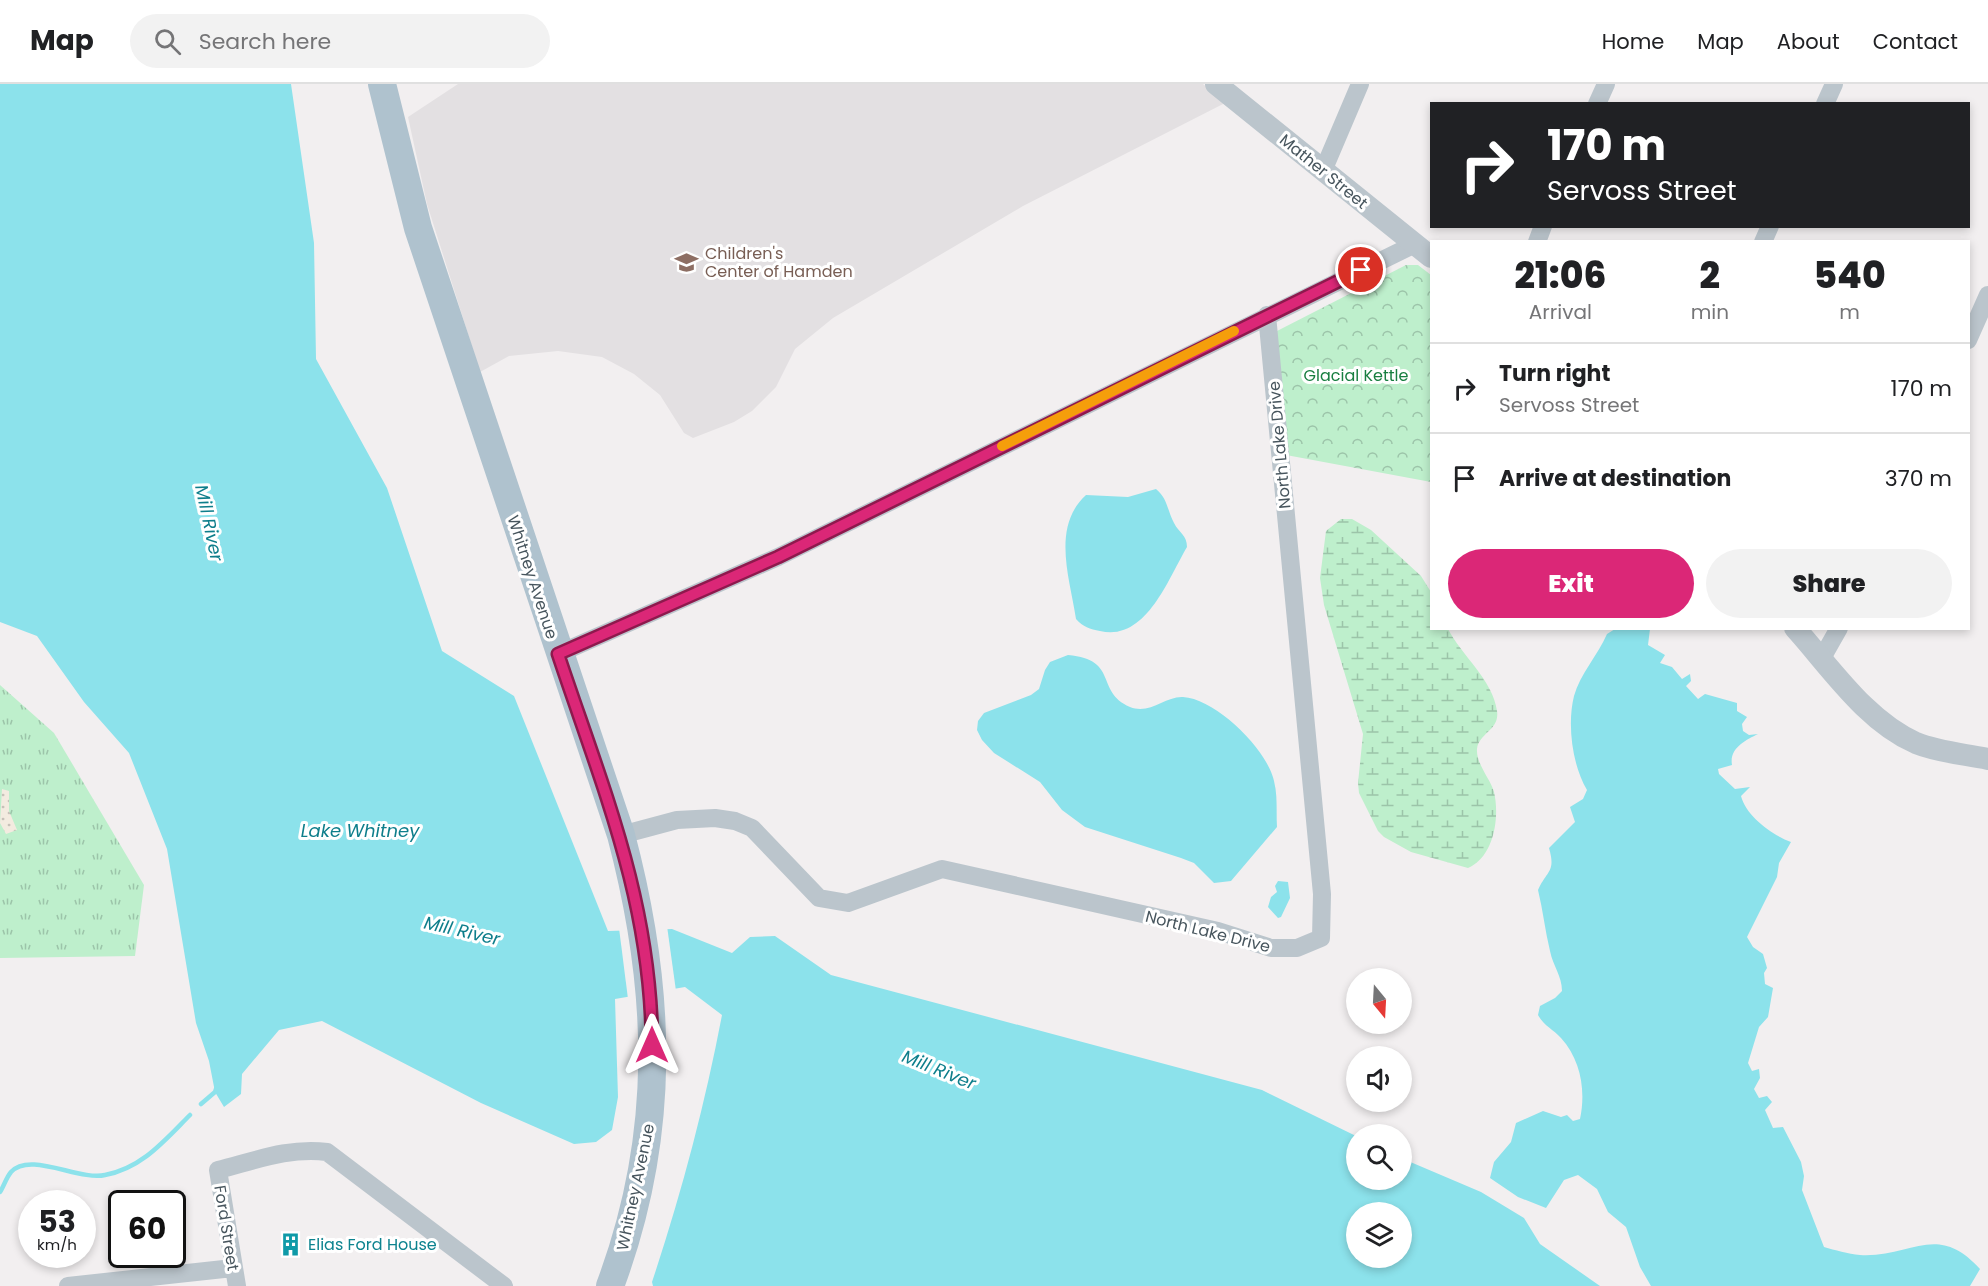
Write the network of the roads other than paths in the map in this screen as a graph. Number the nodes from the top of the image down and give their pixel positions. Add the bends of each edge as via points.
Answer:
1 (382, 84) edge
2 (1216, 84) edge
3 (1360, 84) edge
4 (1606, 84) edge
5 (1834, 84) edge
6 (1598, 102) edge
7 (1826, 102) edge
8 (1323, 171) junction
9 (1423, 250) edge
10 (1988, 295) edge
11 (1267, 315) junction
12 (1970, 336) edge
13 (1798, 630) edge
14 (1838, 630) edge
15 (558, 654) junction
16 (1822, 658) junction
17 (1988, 759) edge
18 (621, 835) junction
19 (235, 1277) edge
20 (68, 1286) edge
21 (504, 1286) edge
22 (610, 1286) edge

1 - 15 main road, Whitney Avenue via 418,228
2 - 8 street, Mather Street
3 - 8 street
4 - 6 street
5 - 7 street
8 - 9 street, Mather Street
9 - 11 street
10 - 12 street
11 - 15 street via 778,557
11 - 18 street, North Lake Drive via 1322,894 1321,938 1297,948 1271,948 1218,931 942,869 848,903 819,898 753,828 735,821 677,820
13 - 16 street
14 - 16 street
15 - 18 main road, Whitney Avenue
16 - 17 street via 1858,699 1894,731 1937,750
18 - 22 main road, Whitney Avenue via 642,922 652,1000 652,1067 643,1163 633,1213
19 - 20 street
19 - 21 street, Ford Street via 218,1170 291,1152 327,1152

